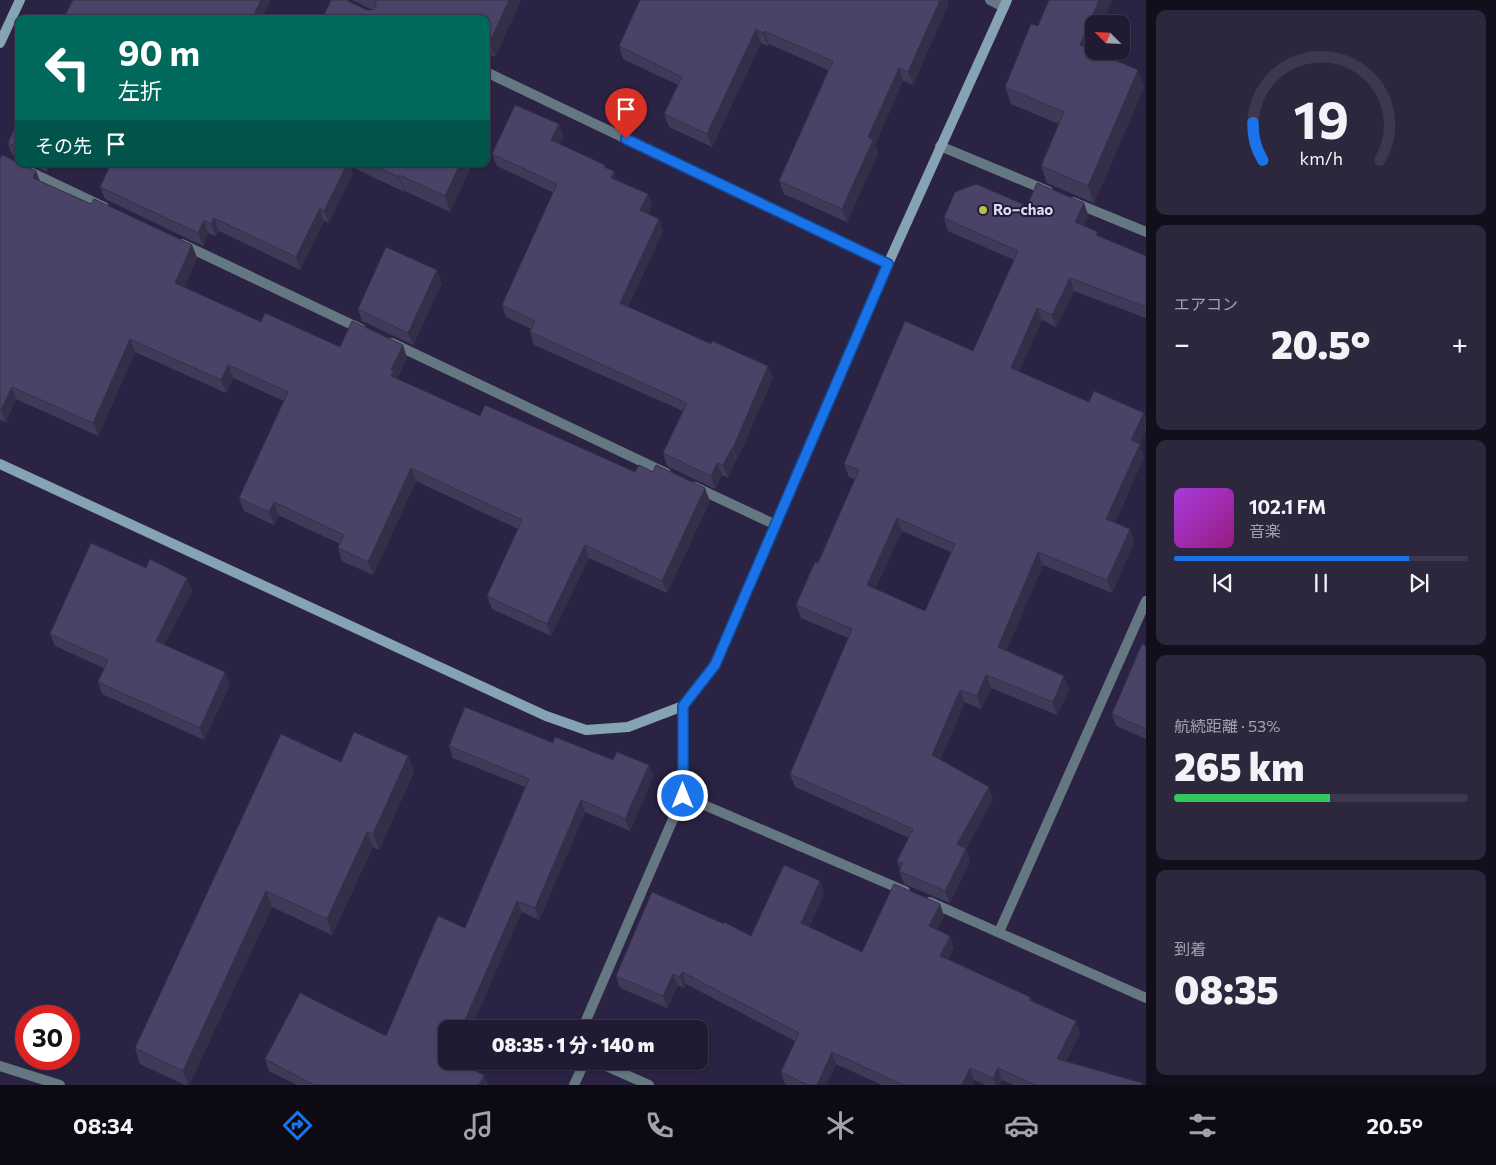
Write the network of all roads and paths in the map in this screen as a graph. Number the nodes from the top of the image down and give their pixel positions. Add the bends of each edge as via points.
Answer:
1 (20, 0) edge
2 (990, 0) edge
3 (1006, 4) edge
4 (0, 43) edge
5 (490, 74) edge
6 (940, 146) junction
7 (20, 167) edge
8 (117, 213) edge
9 (1146, 232) edge
10 (171, 239) edge
11 (888, 264) junction
12 (0, 464) edge
13 (776, 525) junction
14 (1146, 602) edge
15 (683, 706) junction
16 (683, 796) junction
17 (999, 932) junction
18 (1146, 998) edge
19 (586, 1020) edge
20 (0, 1066) edge
21 (581, 1070) edge
22 (615, 1070) edge
23 (60, 1085) edge
24 (574, 1085) edge
25 (649, 1085) edge

1 - 4 street
2 - 3 street
3 - 6 street
5 - 11 street
6 - 9 street
6 - 11 street
7 - 8 street
10 - 13 street
11 - 13 street
12 - 15 street via 546,716 586,730 628,727
13 - 15 street via 715,665
14 - 17 street
15 - 16 street
16 - 17 street
16 - 19 street
17 - 18 street
20 - 23 street
21 - 24 street
22 - 25 street

